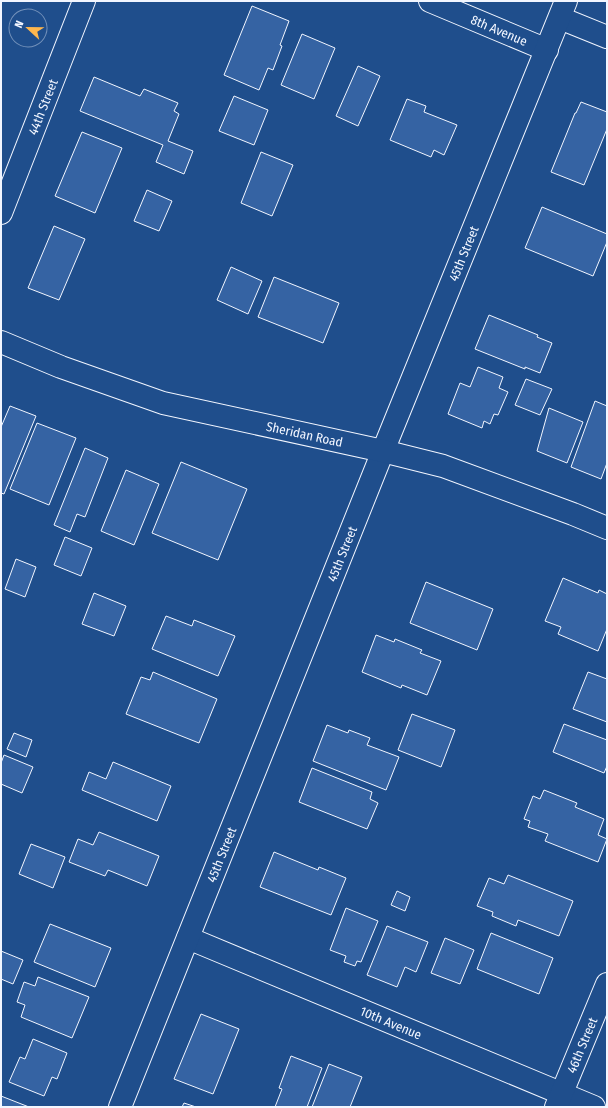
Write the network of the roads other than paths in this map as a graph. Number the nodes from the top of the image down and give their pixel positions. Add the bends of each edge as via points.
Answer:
1 (84, 1) edge
2 (430, 1) edge
3 (563, 10) edge
4 (607, 37) edge
5 (547, 50) junction
6 (1, 214) edge
7 (1, 342) edge
8 (383, 451) junction
9 (607, 528) edge
10 (188, 938) junction
11 (607, 984) edge
12 (559, 1100) edge
13 (120, 1107) edge
14 (594, 1107) edge

1 - 6 street, 44th Street
2 - 5 street, 8th Avenue
3 - 4 street
3 - 5 street, 45th Street
5 - 8 street, 45th Street
7 - 8 street, Sheridan Road via 61,367 163,402
8 - 9 street, Sheridan Road via 443,466
8 - 10 street, 45th Street
10 - 12 street, 10th Avenue
10 - 13 street, 45th Street
11 - 12 street, 46th Street
12 - 14 street, 10th Avenue

